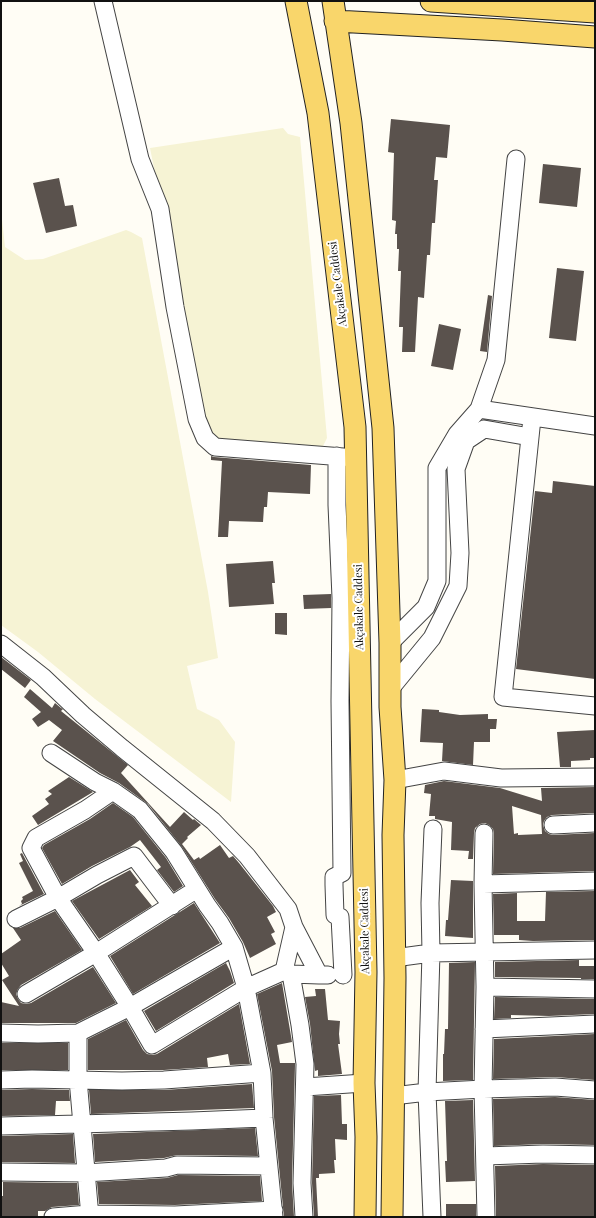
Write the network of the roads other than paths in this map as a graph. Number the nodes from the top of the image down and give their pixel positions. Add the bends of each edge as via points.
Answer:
1 (103, 1) edge
2 (296, 1) edge
3 (333, 1) edge
4 (431, 1) edge
5 (477, 2) edge
6 (529, 4) edge
7 (588, 8) edge
8 (335, 22) junction
9 (595, 37) edge
10 (516, 160) dead end
11 (479, 409) junction
12 (532, 418) junction
13 (595, 426) edge
14 (530, 437) junction
15 (346, 457) junction
16 (390, 643) junction
17 (1, 644) edge
18 (391, 688) junction
19 (595, 706) edge
20 (51, 753) dead end
21 (595, 777) edge
22 (395, 780) junction
23 (113, 791) junction
24 (595, 823) edge
25 (553, 825) dead end
26 (434, 829) dead end
27 (484, 832) dead end
28 (595, 881) edge
29 (483, 884) junction
30 (197, 889) junction
31 (58, 898) junction
32 (172, 906) junction
33 (16, 919) dead end
34 (294, 927) junction
35 (234, 947) junction
36 (595, 950) edge
37 (485, 951) junction
38 (431, 953) junction
39 (96, 954) junction
40 (394, 958) junction
41 (366, 972) junction
42 (288, 973) junction
43 (320, 975) junction
44 (343, 975) junction
45 (485, 987) junction
46 (246, 988) junction
47 (595, 989) edge
48 (26, 994) dead end
49 (130, 1007) junction
50 (595, 1024) edge
51 (484, 1028) junction
52 (1, 1033) edge
53 (78, 1033) junction
54 (262, 1073) junction
55 (78, 1079) junction
56 (1, 1080) edge
57 (364, 1083) junction
58 (305, 1088) junction
59 (483, 1088) junction
60 (595, 1090) edge
61 (427, 1092) junction
62 (393, 1096) junction
63 (264, 1118) junction
64 (81, 1124) junction
65 (1, 1126) edge
66 (595, 1155) edge
67 (485, 1156) junction
68 (268, 1166) junction
69 (1, 1172) edge
70 (85, 1173) junction
71 (274, 1214) edge
72 (89, 1216) edge
73 (53, 1217) edge
74 (304, 1217) edge
75 (365, 1217) edge
76 (392, 1217) edge
77 (432, 1217) edge
78 (486, 1217) edge

1 - 15 street via 140,159 160,209 197,419 205,438 215,447
2 - 15 main road, Akçakale Caddesi via 318,113 355,427
3 - 8 main road
4 - 5 main road
5 - 6 main road
6 - 7 main road
8 - 9 main road via 494,29
8 - 16 main road via 351,123 383,428
10 - 11 street via 496,360
11 - 12 street
11 - 16 street via 457,434 437,468 437,581 426,607
12 - 13 street
12 - 14 street
14 - 18 street via 484,429 466,441 456,469 460,553 458,586 432,638
14 - 19 street via 502,697
15 - 41 main road, Akçakale Caddesi
15 - 44 street via 336,505 341,598 342,873 334,877 334,885 335,915 340,917
16 - 18 main road
17 - 34 street via 43,677 122,748 213,821 247,856 288,910
18 - 22 main road
20 - 23 street
21 - 22 street via 501,778 444,771
22 - 40 main road
23 - 30 street via 140,810 174,852
23 - 31 street via 36,838 31,848
24 - 25 street
26 - 38 street via 430,903
27 - 29 street
28 - 29 street
29 - 37 street
30 - 32 street
30 - 35 street
31 - 32 street via 134,856
31 - 33 street
31 - 39 street
32 - 39 street
34 - 42 street
34 - 43 street
35 - 46 street
35 - 49 street
36 - 37 street
37 - 38 street
37 - 45 street
38 - 40 street
38 - 61 street
39 - 48 street
39 - 49 street
40 - 62 main road
41 - 44 street
41 - 57 main road, Akçakale Caddesi
42 - 43 street
42 - 46 street
42 - 58 street via 301,1033
43 - 44 street
45 - 47 street
45 - 51 street
46 - 49 street via 152,1045
46 - 54 street
49 - 53 street
50 - 51 street
51 - 59 street
52 - 53 street
53 - 55 street
54 - 55 street via 164,1080
54 - 63 street
55 - 56 street
55 - 64 street
57 - 58 street
57 - 75 main road, Akçakale Caddesi
58 - 74 street via 302,1183
59 - 60 street via 554,1087
59 - 61 street
59 - 67 street
61 - 62 street
61 - 77 street
62 - 76 main road
63 - 64 street
63 - 68 street
64 - 65 street
64 - 70 street
66 - 67 street
67 - 78 street
68 - 70 street via 177,1165 166,1168
68 - 71 street
69 - 70 street
70 - 72 street
71 - 72 street
72 - 73 street

